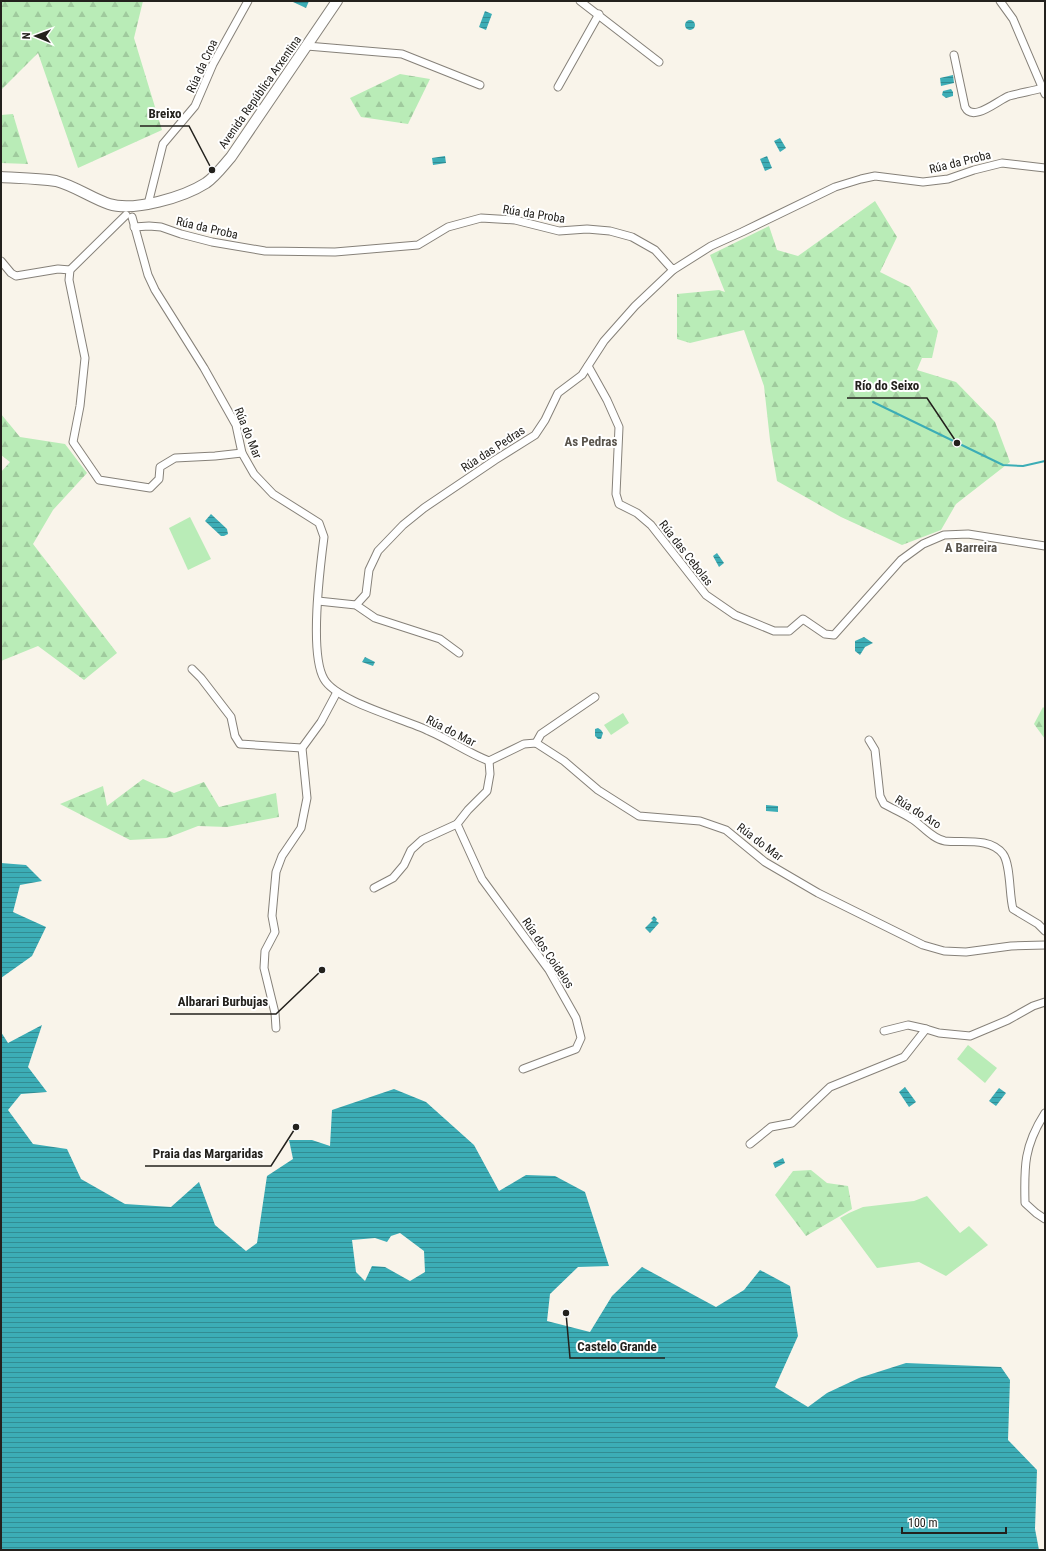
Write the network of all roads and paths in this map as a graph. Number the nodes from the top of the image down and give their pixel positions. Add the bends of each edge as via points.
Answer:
1 (248, 1) edge
2 (338, 1) edge
3 (580, 1) edge
4 (1000, 1) edge
5 (599, 14) junction
6 (307, 46) junction
7 (954, 55) dead end
8 (659, 62) dead end
9 (480, 85) dead end
10 (558, 87) dead end
11 (1044, 91) edge
12 (1045, 168) edge
13 (1, 177) edge
14 (148, 204) junction
15 (127, 213) junction
16 (134, 227) junction
17 (1, 261) edge
18 (70, 270) junction
19 (674, 270) junction
20 (588, 366) junction
21 (242, 453) junction
22 (1045, 546) edge
23 (318, 601) junction
24 (356, 605) junction
25 (459, 653) dead end
26 (192, 669) dead end
27 (337, 692) junction
28 (595, 697) dead end
29 (869, 740) dead end
30 (536, 743) junction
31 (302, 748) junction
32 (489, 761) junction
33 (457, 824) junction
34 (374, 888) dead end
35 (1045, 931) edge
36 (1045, 945) edge
37 (1045, 1002) edge
38 (276, 1028) dead end
39 (926, 1029) junction
40 (884, 1032) dead end
41 (523, 1069) dead end
42 (1045, 1113) edge
43 (750, 1144) dead end
44 (1045, 1219) edge

1 - 14 street, Rúa da Croa via 213,64 195,106 163,144
2 - 6 main road, Avenida República Arxentina
3 - 5 street
4 - 11 street via 1013,19
5 - 8 street
5 - 10 street
6 - 9 street via 402,54
6 - 14 main road, Avenida República Arxentina via 218,173 185,194
7 - 11 street via 967,111 972,113 987,109 1008,97
12 - 19 street, Rúa da Proba via 1002,162 948,179 923,182 876,176 860,179 835,187 711,246
13 - 15 main road, Avenida República Arxentina via 55,181
14 - 15 main road, Avenida República Arxentina via 136,206
15 - 16 street, Rúa do Mar
15 - 18 street
16 - 19 street, Rúa da Proba via 161,227 212,242 265,251 334,252 418,245 448,227 481,218 515,220 558,231 610,231 632,237 655,250
16 - 21 street, Rúa do Mar via 155,290 204,368 236,426
17 - 18 street via 16,276 58,269
18 - 21 street via 68,280 85,358 73,442 99,480 150,488 159,479 160,467 175,458
19 - 20 street, Rúa das Pedras via 635,306 604,341
20 - 22 street, Rúa das Cebolas via 619,427 616,494 619,504 637,513 651,525 706,596 735,616 774,630 789,631 803,619 825,634 834,634 901,560 923,544 944,535 968,534
20 - 24 street, Rúa das Pedras via 582,375 558,393 535,435 441,496 403,525 378,551 369,570 366,594
21 - 23 street, Rúa do Mar via 254,474 274,494 319,523 324,537
23 - 24 street
23 - 27 street, Rúa do Mar via 316,646 320,670 327,684
24 - 25 street via 375,618 440,639
26 - 31 street via 231,717 235,736 240,744
27 - 31 street via 321,722
27 - 32 street, Rúa do Mar via 391,717 428,730
28 - 30 street via 541,734
29 - 35 street, Rúa do Aro via 875,750 881,801 943,841 986,844 1003,854 1007,861 1014,909
30 - 32 street via 524,744
30 - 36 street, Rúa do Mar via 564,760 598,790 638,816 700,821 726,830 765,862 811,889 923,945 944,951 966,952 1011,946
31 - 38 street via 307,798 300,828 282,856 276,872 272,916 275,932 265,951 264,968
32 - 33 street via 487,791
33 - 34 street via 422,840 411,850 404,865 392,878
33 - 41 street, Rúa dos Coidelos via 482,879 549,970 576,1018 581,1038 576,1050
37 - 39 street via 970,1036
39 - 40 street via 908,1025
39 - 43 street via 904,1057 830,1087 792,1123 770,1127
42 - 44 street via 1028,1146 1024,1171 1024,1203

